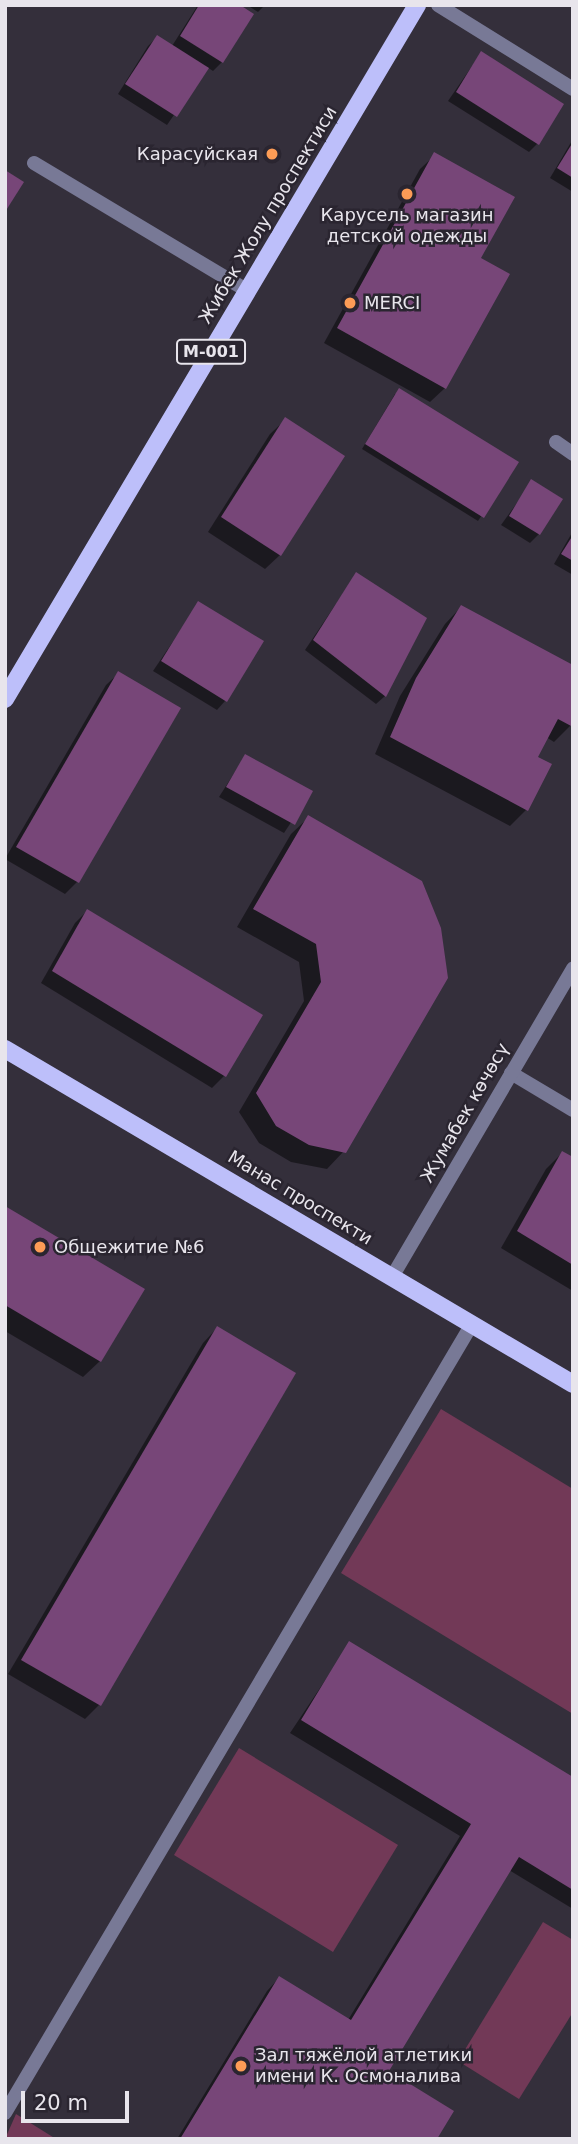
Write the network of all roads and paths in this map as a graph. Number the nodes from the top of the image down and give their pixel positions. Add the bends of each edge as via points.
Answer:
1 (417, 5) edge
2 (438, 5) edge
3 (573, 89) edge
4 (34, 163) dead end
5 (248, 291) junction
6 (556, 442) dead end
7 (573, 454) edge
8 (5, 699) edge
9 (573, 968) edge
10 (5, 1049) edge
11 (511, 1073) junction
12 (573, 1110) edge
13 (392, 1277) junction
14 (472, 1324) junction
15 (573, 1384) edge
16 (5, 2113) edge

1 - 5 main road, Жибек Жолу проспектиси / М-001
2 - 3 street
4 - 5 street
5 - 8 main road, Жибек Жолу проспектиси / М-001
6 - 7 street
9 - 11 street, Жумабек көчөсү
10 - 13 main road, Манас проспекти
11 - 12 street
11 - 13 street, Жумабек көчөсү
13 - 14 main road, Манас проспекти
14 - 15 main road, Манас проспекти
14 - 16 street

